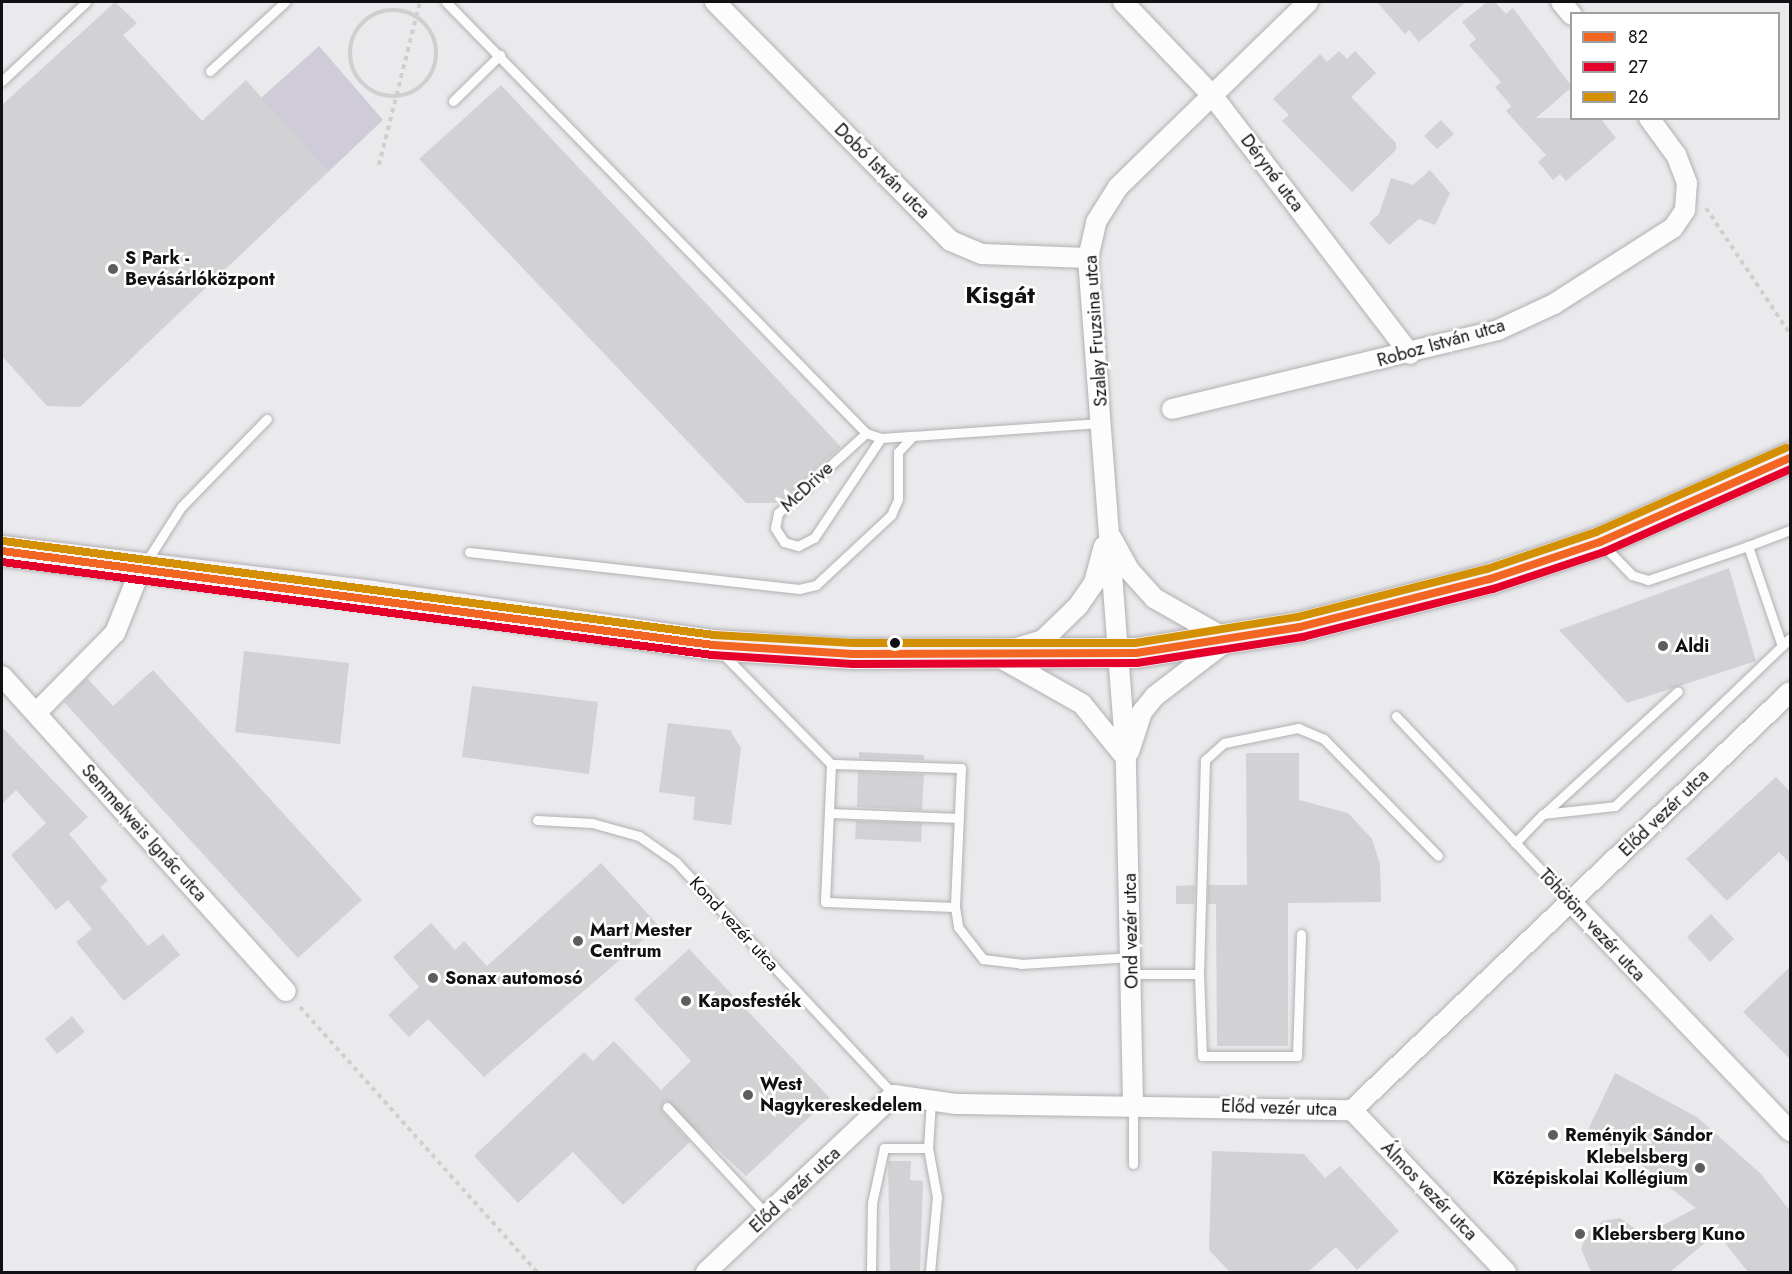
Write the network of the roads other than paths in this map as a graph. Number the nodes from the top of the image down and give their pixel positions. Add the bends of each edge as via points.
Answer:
1 (86, 2) edge
2 (285, 2) edge
3 (446, 2) edge
4 (715, 2) edge
5 (1123, 2) edge
6 (1308, 2) edge
7 (500, 55) junction
8 (210, 71) dead end
9 (2, 81) edge
10 (1212, 95) junction
11 (453, 101) dead end
12 (1650, 120) edge
13 (1088, 258) junction
14 (1410, 354) junction
15 (1172, 409) dead end
16 (267, 419) dead end
17 (1103, 423) junction
18 (866, 433) junction
19 (913, 436) junction
20 (881, 438) junction
21 (1791, 458) edge
22 (1791, 530) edge
23 (1108, 532) junction
24 (1600, 542) junction
25 (1748, 546) junction
26 (2, 551) edge
27 (469, 552) dead end
28 (141, 568) junction
29 (1791, 638) edge
30 (1228, 640) junction
31 (713, 645) junction
32 (1782, 646) junction
33 (1117, 652) junction
34 (996, 655) junction
35 (2, 676) edge
36 (1678, 691) dead end
37 (1791, 692) edge
38 (36, 714) junction
39 (1396, 716) dead end
40 (1126, 758) junction
41 (831, 764) junction
42 (829, 813) junction
43 (1543, 814) junction
44 (959, 818) junction
45 (537, 820) dead end
46 (1515, 843) junction
47 (1438, 856) dead end
48 (1571, 902) junction
49 (956, 907) junction
50 (1301, 934) dead end
51 (1132, 966) junction
52 (1199, 974) junction
53 (286, 991) road end
54 (894, 1095) junction
55 (932, 1100) junction
56 (1132, 1103) junction
57 (667, 1107) dead end
58 (1352, 1110) junction
59 (1790, 1129) edge
60 (928, 1148) junction
61 (1133, 1164) dead end
62 (769, 1216) junction
63 (706, 1272) edge
64 (871, 1272) edge
65 (930, 1272) edge
66 (1506, 1272) edge

1 - 9 lane
2 - 8 lane
3 - 7 lane
4 - 13 street, Dobó István utca via 951,241 982,254
5 - 10 street, Déryné utca
6 - 10 street, Szalay Fruzsina utca
7 - 11 lane
7 - 18 lane
10 - 13 street, Szalay Fruzsina utca via 1118,186 1096,222
10 - 14 street, Déryné utca
12 - 14 street, Roboz István utca via 1676,155 1688,183 1685,210 1672,228 1554,303 1498,330
13 - 17 street, Szalay Fruzsina utca
14 - 15 street, Roboz István utca
16 - 28 lane via 181,507
17 - 19 lane
17 - 23 street, Szalay Fruzsina utca
18 - 20 lane
18 - 20 lane, McDrive via 778,513 775,528 783,542 798,546 814,538
19 - 20 lane
19 - 27 lane via 898,452 898,499 891,515 816,585 799,589
21 - 24 main road
22 - 25 lane
23 - 30 street, Szalay Fruzsina utca via 1129,570 1154,598
23 - 33 street, Szalay Fruzsina utca
23 - 34 street, Szalay Fruzsina utca via 1094,583 1078,606 1043,640
24 - 25 lane via 1632,575 1648,580
24 - 30 main road via 1384,608
25 - 32 lane
26 - 28 main road
28 - 31 main road
28 - 38 street via 115,633
29 - 32 lane
30 - 33 main road
30 - 40 street, Ond vezér utca via 1155,696 1142,712
31 - 34 main road
31 - 41 lane
32 - 43 lane via 1615,806
33 - 34 main road
33 - 40 street, Ond vezér utca
34 - 40 street via 1082,704
35 - 38 street, Semmelweis Ignác utca
36 - 43 lane
37 - 48 street, Előd vezér utca
38 - 53 street, Semmelweis Ignác utca
39 - 46 lane, Töhötöm vezér utca
40 - 51 street, Ond vezér utca
41 - 42 lane
41 - 44 lane via 961,768
42 - 44 lane
42 - 49 lane via 825,902
43 - 46 lane
44 - 49 lane
45 - 54 lane, Kond vezér utca via 592,823 639,837 676,862
46 - 48 lane, Töhötöm vezér utca
47 - 52 lane via 1324,739 1298,728 1224,743 1205,760
48 - 58 street, Előd vezér utca
48 - 59 street, Töhötöm vezér utca
49 - 51 lane via 958,927 983,959 1021,964
50 - 52 lane via 1298,1056 1202,1056
51 - 52 lane
51 - 56 street, Ond vezér utca
54 - 55 street, Előd vezér utca
54 - 62 street, Előd vezér utca
55 - 56 street, Előd vezér utca
55 - 60 lane
56 - 58 street, Előd vezér utca
56 - 61 lane
57 - 62 lane
58 - 66 street, Álmos vezér utca
60 - 64 lane via 884,1148 872,1203
60 - 65 lane via 937,1197
62 - 63 street, Előd vezér utca

